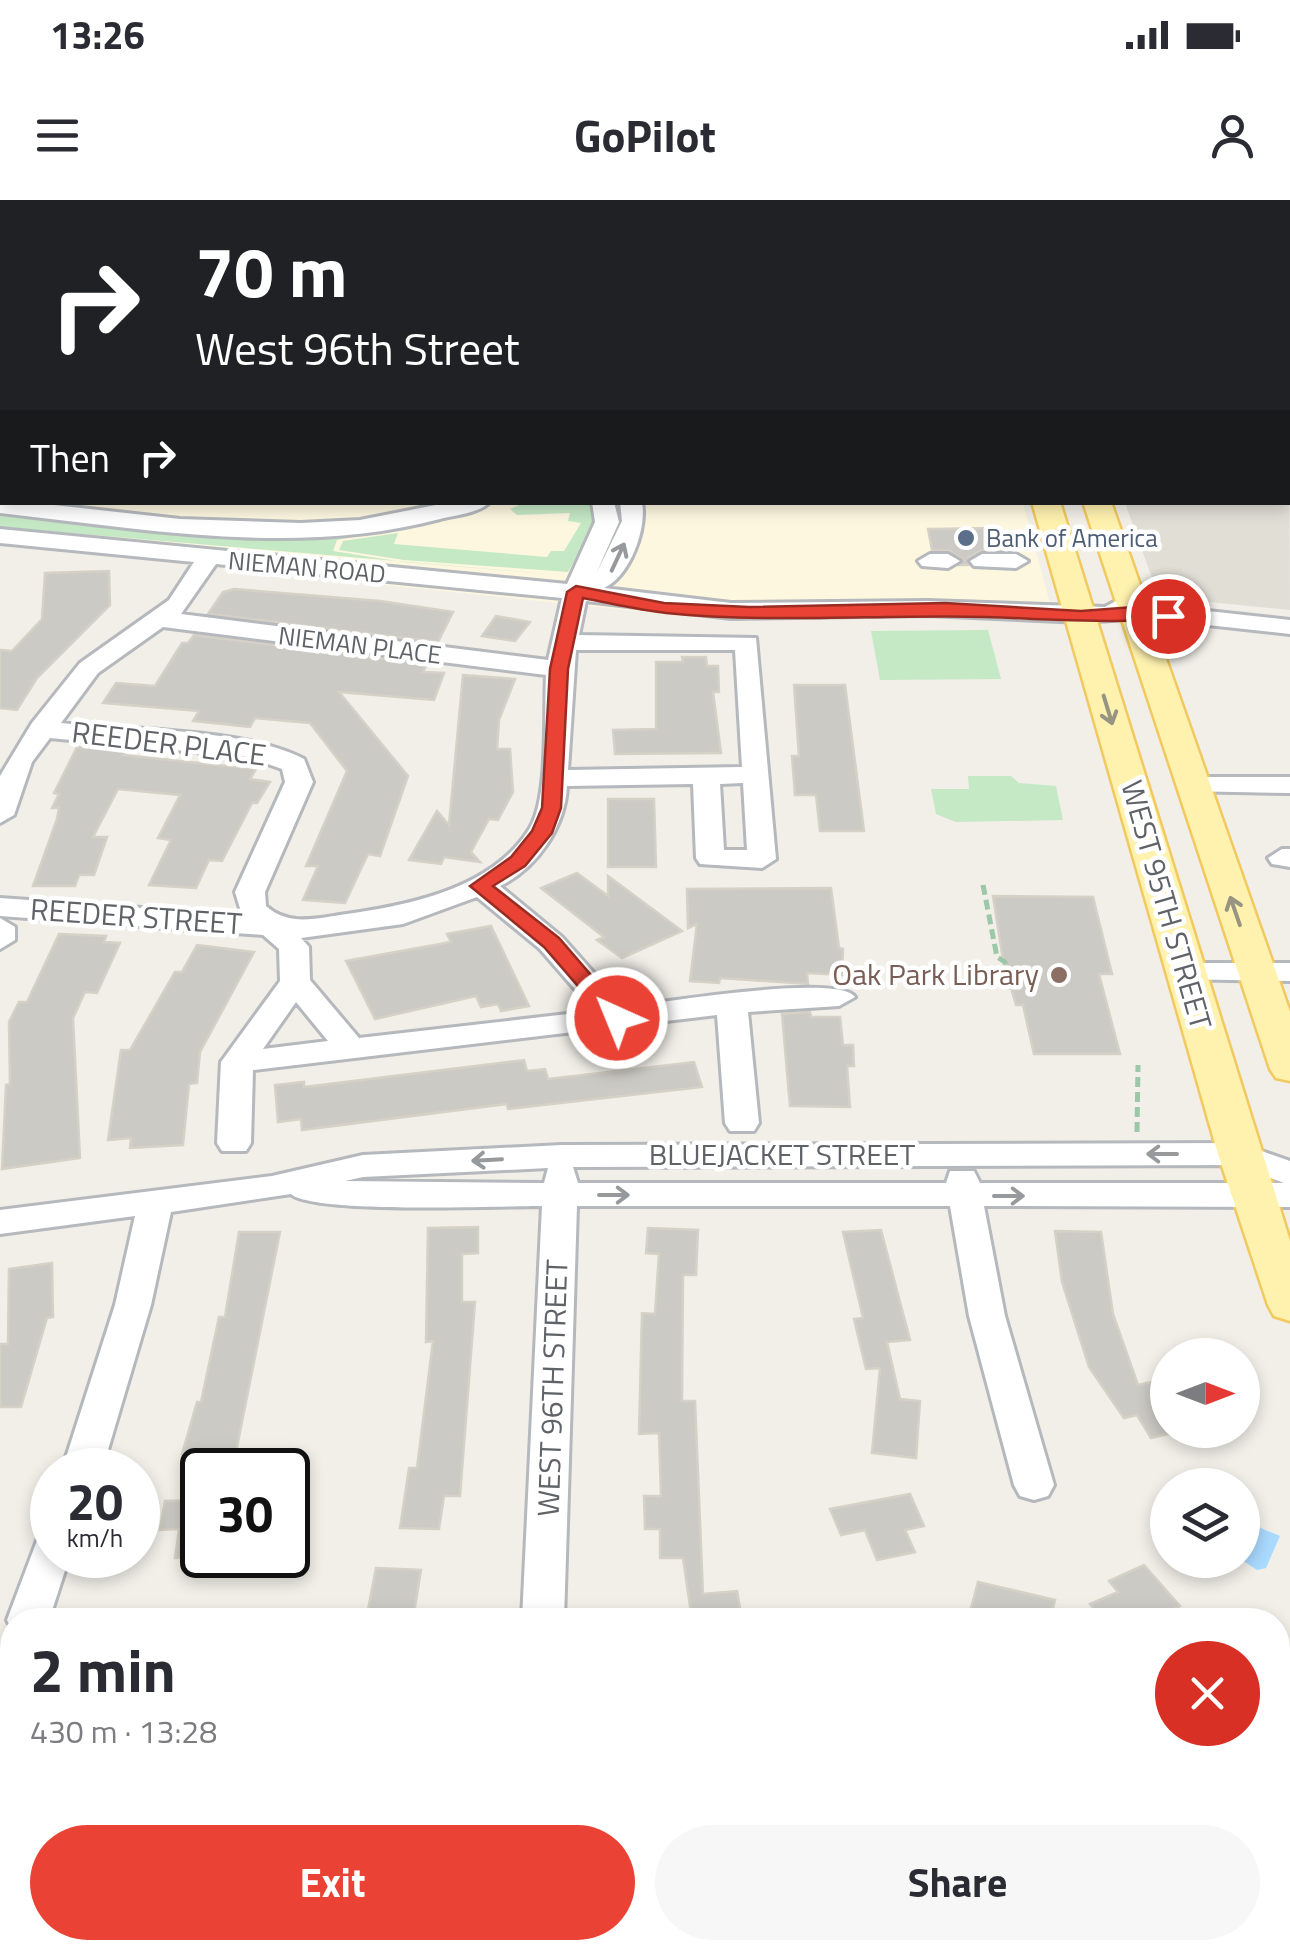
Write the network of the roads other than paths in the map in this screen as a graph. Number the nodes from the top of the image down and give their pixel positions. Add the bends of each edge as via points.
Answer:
1 (470, 505) edge
2 (604, 505) edge
3 (631, 505) edge
4 (1047, 505) edge
5 (1098, 505) edge
6 (0, 506) edge
7 (0, 536) edge
8 (208, 558) junction
9 (982, 561) dead end
10 (1016, 561) dead end
11 (576, 592) junction
12 (1078, 607) junction
13 (1134, 612) junction
14 (161, 619) junction
15 (1290, 628) edge
16 (562, 655) junction
17 (41, 730) junction
18 (755, 775) junction
19 (706, 776) junction
20 (554, 778) junction
21 (1193, 784) junction
22 (1290, 784) edge
23 (0, 815) edge
24 (480, 886) junction
25 (0, 907) edge
26 (272, 926) junction
27 (0, 927) edge
28 (0, 940) edge
29 (1186, 972) junction
30 (1273, 972) edge
31 (295, 980) junction
32 (838, 998) dead end
33 (732, 1006) junction
34 (617, 1018) junction
35 (350, 1046) junction
36 (238, 1062) junction
37 (1290, 1070) edge
38 (742, 1123) dead end
39 (234, 1143) dead end
40 (958, 1154) junction
41 (1240, 1154) junction
42 (562, 1156) junction
43 (272, 1187) junction
44 (1278, 1189) edge
45 (560, 1195) junction
46 (965, 1196) junction
47 (156, 1202) junction
48 (0, 1222) edge
49 (1290, 1306) edge
50 (89, 1448) edge
51 (1034, 1485) dead end
52 (42, 1578) edge
53 (32, 1608) edge
54 (543, 1608) edge

1 - 6 street via 326,533 236,531
2 - 11 street via 607,522
11 -> 3 street via 608,577 634,521
4 - 12 main road, WEST 95TH STREET
5 - 13 main road, WEST 95TH STREET
7 - 8 street, NIEMAN ROAD
8 - 11 street, NIEMAN ROAD
8 - 14 street
9 - 10 street
11 - 12 street, NIEMAN ROAD via 664,608 749,612
11 - 16 street
12 - 13 street, NIEMAN ROAD
12 -> 29 main road, WEST 95TH STREET
13 - 15 street, NIEMAN ROAD
13 - 21 main road, WEST 95TH STREET
14 - 16 street, NIEMAN PLACE
14 - 17 street via 90,668
16 - 18 street, NIEMAN PLACE via 747,643
16 - 20 street
17 - 23 street via 19,761
17 - 26 street, REEDER PLACE via 248,749 294,766 300,782 250,892 252,908
18 - 19 street
18 - 19 street via 762,859 710,858
19 - 20 street
20 - 24 street via 542,833 518,862
21 - 22 street
30 -> 21 main road, WEST 95TH STREET
24 - 26 street, REEDER STREET via 403,915 306,929
24 - 34 street via 551,943
25 - 26 street, REEDER STREET
26 - 31 street, REEDER STREET via 294,947
27 - 28 street
29 - 30 street
29 - 41 main road, WEST 95TH STREET
30 - 37 main road, WEST 95TH STREET
31 - 35 street, REEDER STREET
31 - 36 street
32 - 33 street
33 - 34 street
33 - 38 street
34 - 35 street
35 - 36 street
36 - 39 street
41 -> 40 street, BLUEJACKET STREET
40 - 42 street, BLUEJACKET STREET
40 - 46 street
41 - 44 main road, WEST 95TH STREET
42 -> 43 street, BLUEJACKET STREET via 363,1166
42 - 45 street, WEST 96TH STREET
43 - 45 street, BLUEJACKET STREET
43 - 47 street, BLUEJACKET STREET
46 -> 44 street, BLUEJACKET STREET
44 - 49 main road, WEST 95TH STREET
45 -> 46 street, BLUEJACKET STREET
45 - 54 street, WEST 96TH STREET
46 - 51 street via 986,1316
47 - 48 street, BLUEJACKET STREET
47 - 50 street via 128,1324
52 - 53 street

